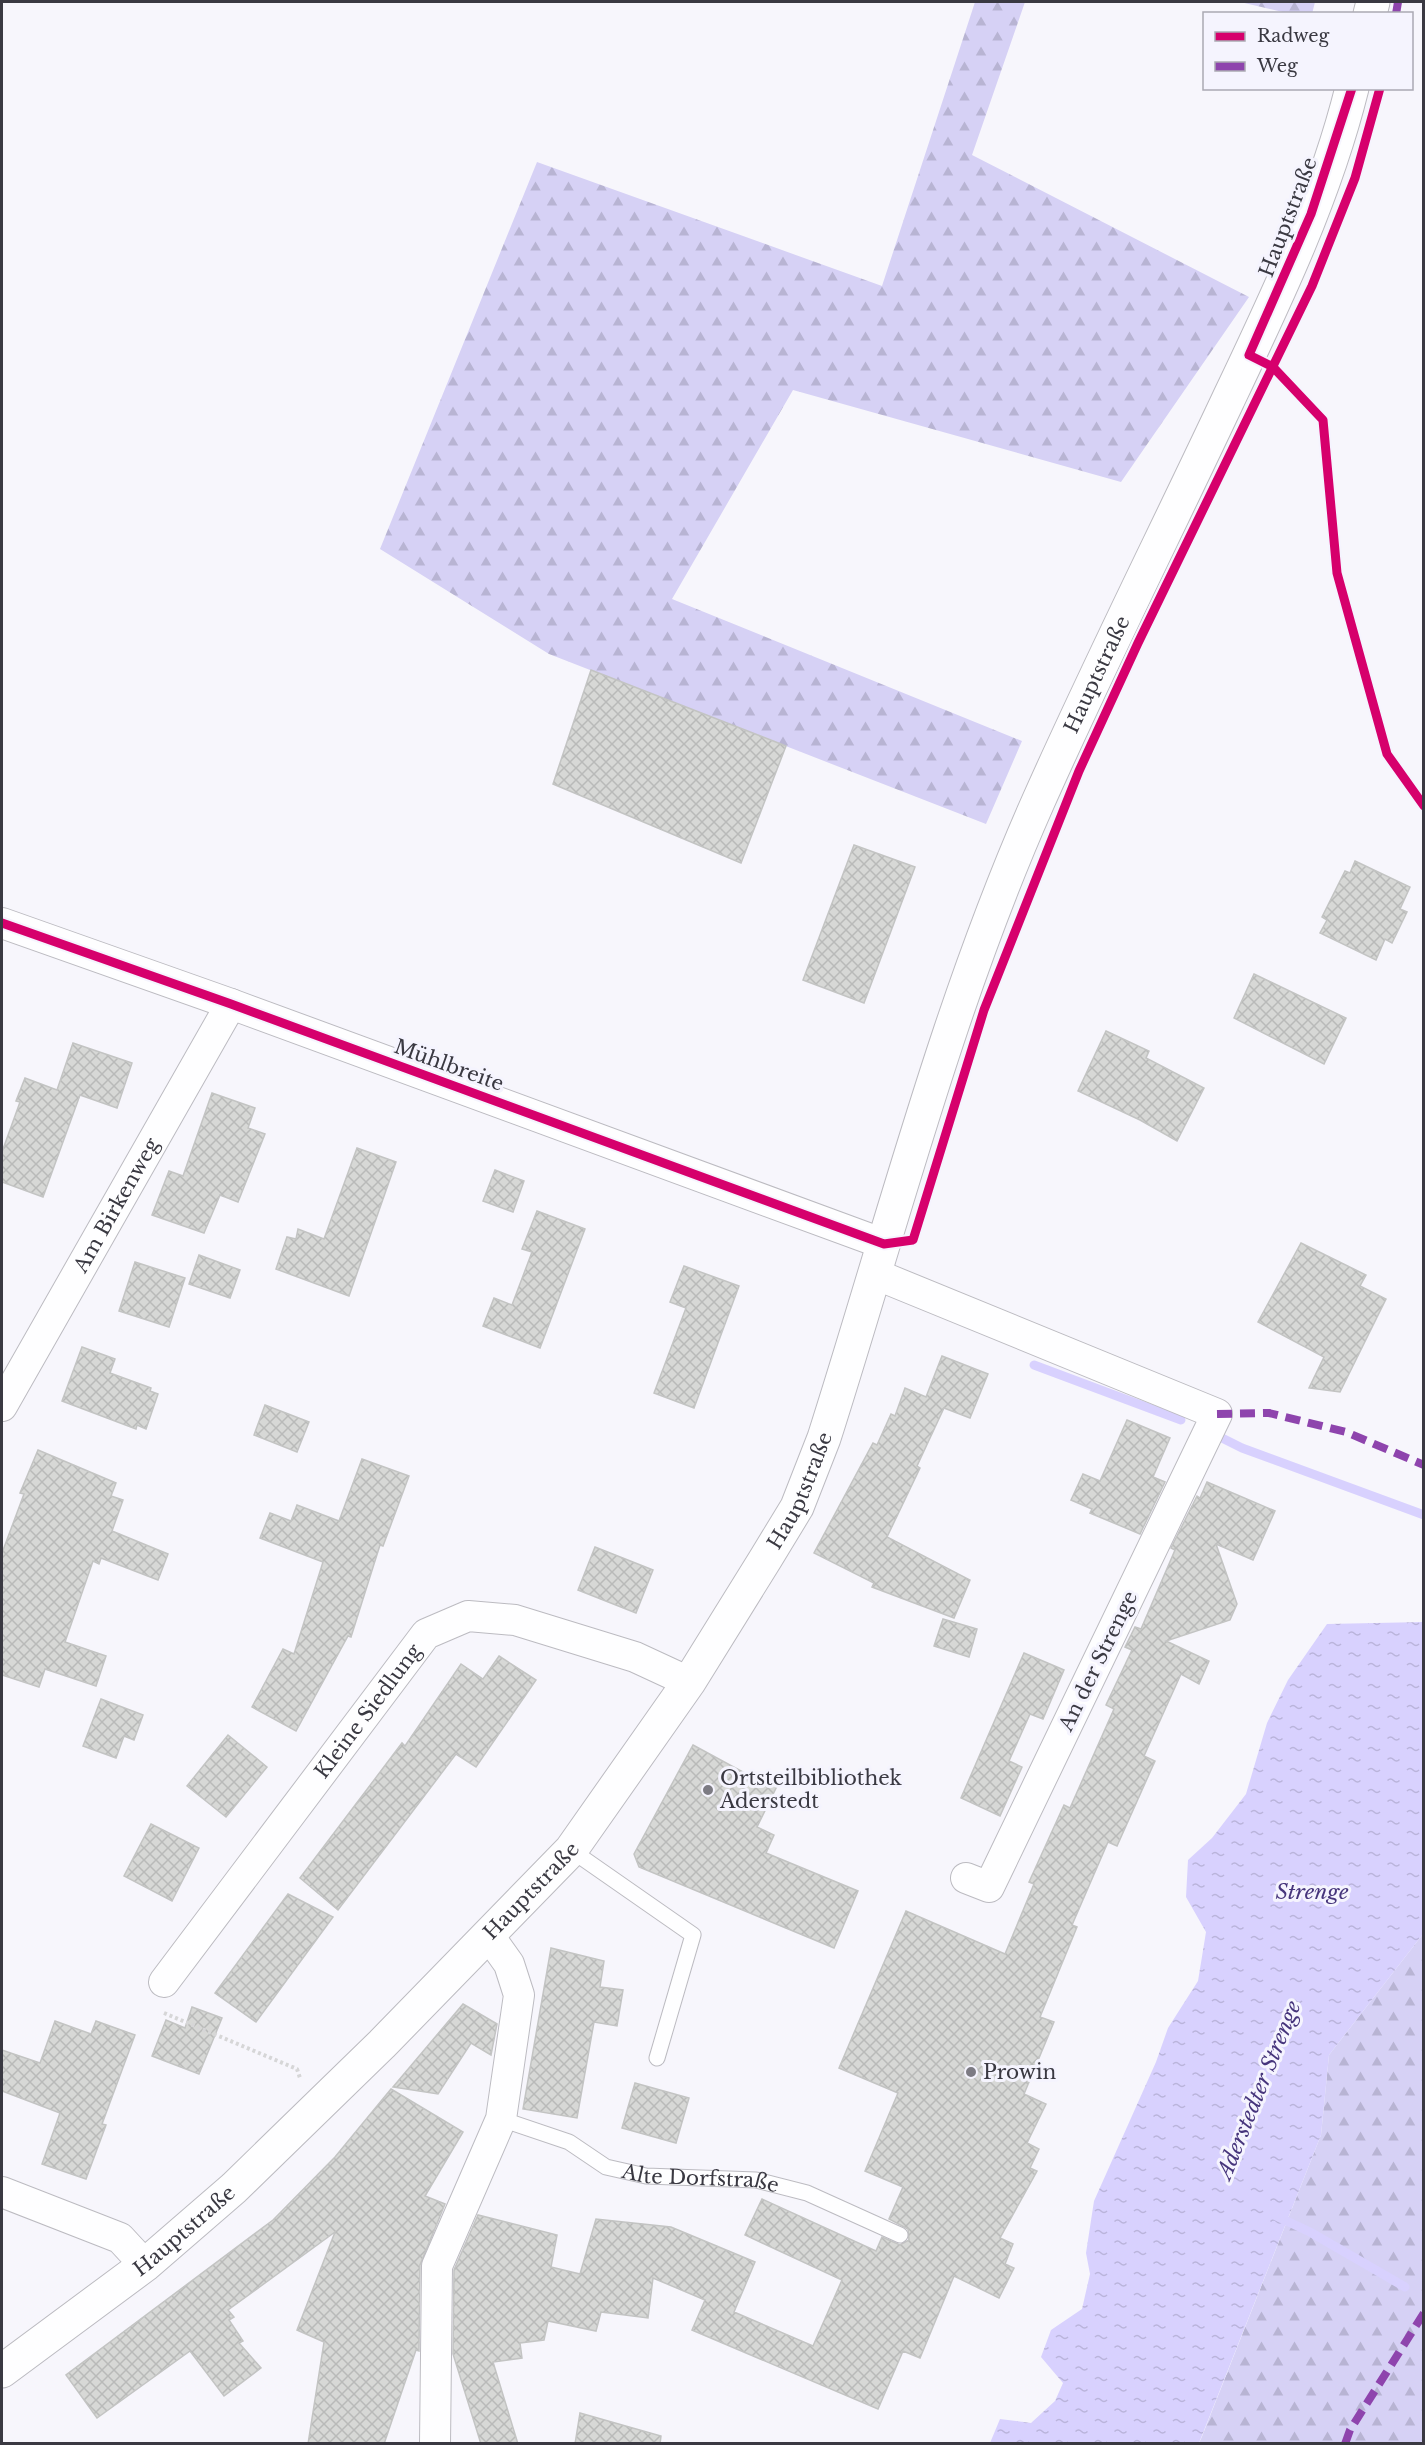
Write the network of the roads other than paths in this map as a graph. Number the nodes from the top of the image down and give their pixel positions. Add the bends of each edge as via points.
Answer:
1 (1351, 90) edge
2 (2, 923) edge
3 (231, 1004) junction
4 (879, 1259) junction
5 (2, 1406) edge
6 (689, 1682) junction
7 (571, 1850) junction
8 (966, 1878) dead end
9 (489, 1936) junction
10 (164, 1982) road end
11 (657, 2058) dead end
12 (501, 2119) junction
13 (2, 2192) edge
14 (900, 2235) dead end
15 (145, 2265) junction
16 (2, 2371) edge
17 (435, 2444) edge

1 - 4 main road, Hauptstraße via 1292,262 1057,760 1003,885 962,995
2 - 3 street, Mühlbreite
3 - 4 street, Mühlbreite
3 - 5 street, Am Birkenweg
4 - 6 main road, Hauptstraße via 824,1438 797,1507
4 - 8 street, An der Strenge via 1217,1414 989,1887
6 - 7 main road, Hauptstraße
6 - 10 street, Kleine Siedlung via 634,1657 515,1620 468,1616 426,1634
7 - 9 main road, Hauptstraße
7 - 11 lane via 693,1935
9 - 12 street via 509,1964 519,1995
9 - 15 main road, Hauptstraße via 234,2188
12 - 14 lane, Alte Dorfstraße via 569,2142 606,2167 646,2176 756,2180 807,2193
12 - 17 street via 437,2266
13 - 15 street via 120,2238
15 - 16 main road, Hauptstraße

